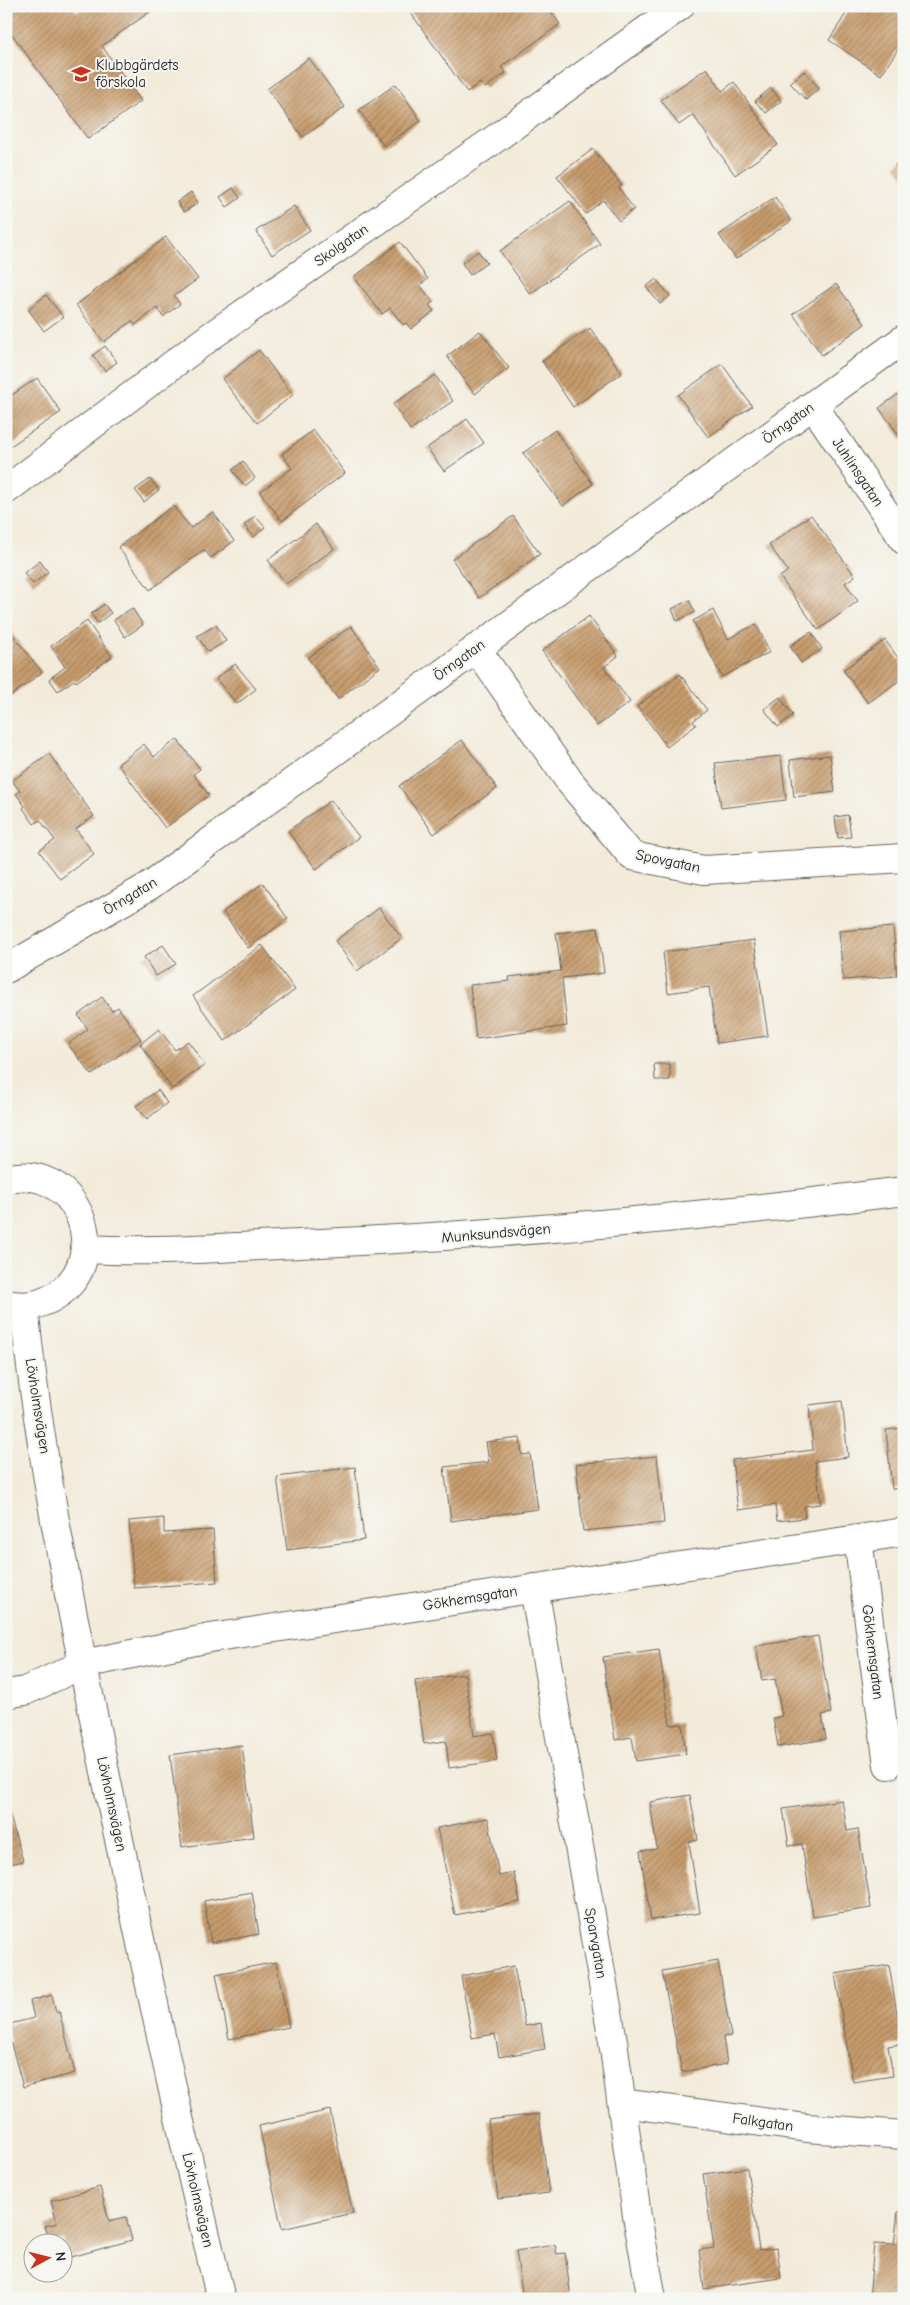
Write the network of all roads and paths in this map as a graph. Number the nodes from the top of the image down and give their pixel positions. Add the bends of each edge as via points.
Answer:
1 (680, 6) edge
2 (904, 339) edge
3 (812, 405) junction
4 (6, 490) edge
5 (904, 540) edge
6 (476, 648) junction
7 (904, 858) edge
8 (6, 969) edge
9 (7, 1173) edge
10 (904, 1191) edge
11 (86, 1249) junction
12 (15, 1305) edge
13 (904, 1532) edge
14 (858, 1539) junction
15 (534, 1588) junction
16 (82, 1664) junction
17 (6, 1694) edge
18 (888, 1765) dead end
19 (622, 2103) junction
20 (904, 2135) edge
21 (221, 2299) edge
22 (652, 2299) edge

1 - 4 street, Skolgatan via 211,336
2 - 3 street, Örngatan
3 - 5 street, Juhlinsgatan
3 - 6 street, Örngatan
6 - 7 street, Spovgatan via 570,782 632,856 704,870
6 - 8 street, Örngatan via 149,886
9 - 11 street via 44,1181 69,1197 84,1224
10 - 11 street, Munksundsvägen via 624,1222 427,1238 158,1250
11 - 12 street via 78,1273 66,1289 49,1300
12 - 16 street, Lövholmsvägen via 30,1364
13 - 14 street, Gökhemsgatan
14 - 15 street, Gökhemsgatan
14 - 18 street, Gökhemsgatan
15 - 16 street, Gökhemsgatan via 210,1638
15 - 19 street, Sparvgatan
16 - 17 street, Gökhemsgatan via 25,1691
16 - 21 street, Lövholmsvägen via 155,2014
19 - 20 street, Falkgatan via 806,2128
19 - 22 street, Sparvgatan

